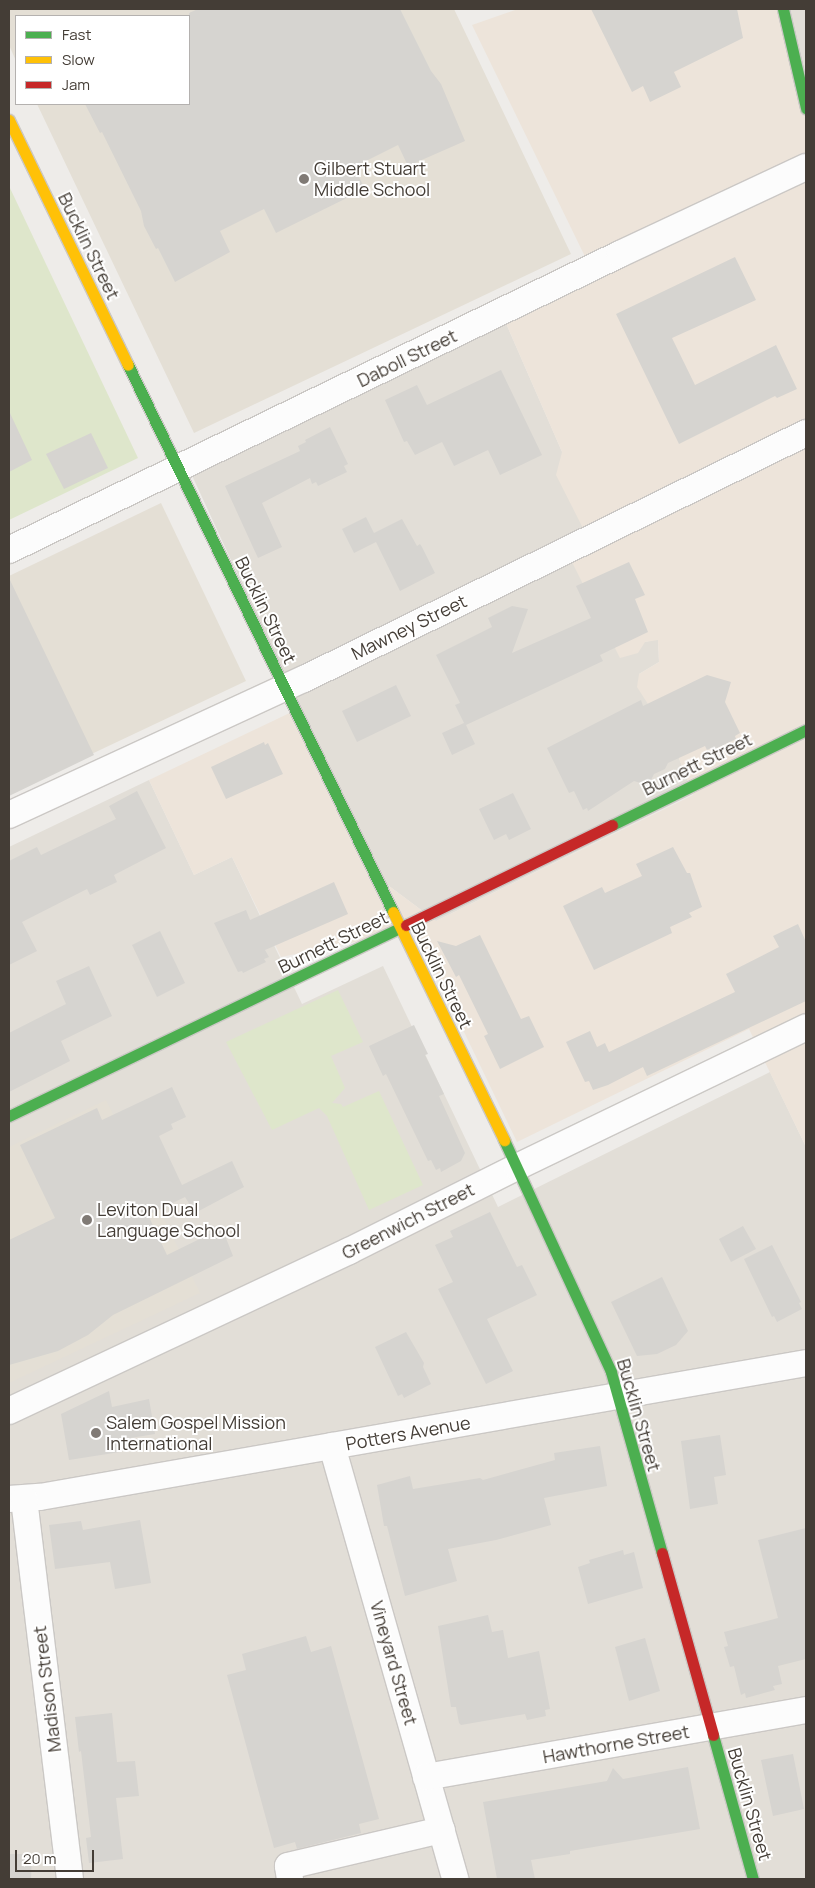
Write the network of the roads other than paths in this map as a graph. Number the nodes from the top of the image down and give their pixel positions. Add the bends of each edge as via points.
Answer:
1 (783, 9) edge
2 (806, 108) edge
3 (9, 120) edge
4 (806, 167) edge
5 (806, 433) edge
6 (179, 469) junction
7 (9, 550) edge
8 (285, 688) junction
9 (806, 730) edge
10 (9, 815) edge
11 (400, 929) junction
12 (806, 1027) edge
13 (9, 1116) edge
14 (517, 1167) junction
15 (806, 1363) edge
16 (617, 1396) junction
17 (9, 1411) edge
18 (332, 1446) junction
19 (16, 1499) edge
20 (806, 1710) edge
21 (710, 1727) junction
22 (426, 1777) junction
23 (442, 1830) junction
24 (70, 1879) edge
25 (290, 1879) edge
26 (455, 1879) edge
27 (753, 1879) edge

1 - 2 street
3 - 6 street, Bucklin Street
4 - 6 street, Daboll Street via 611,258
5 - 8 street, Mawney Street
6 - 7 street, Daboll Street
6 - 8 street, Bucklin Street
8 - 10 street, Mawney Street
8 - 11 street, Bucklin Street
9 - 11 street, Burnett Street
11 - 13 street, Burnett Street
11 - 14 street, Bucklin Street
12 - 14 street, Greenwich Street
14 - 16 street, Bucklin Street via 611,1372
14 - 17 street, Greenwich Street via 349,1251
15 - 16 street, Potters Avenue
16 - 18 street, Potters Avenue
16 - 21 street, Bucklin Street
18 - 19 street, Potters Avenue
18 - 22 street, Vineyard Street
19 - 24 street, Madison Street
20 - 21 street, Hawthorne Street
21 - 22 street, Hawthorne Street
21 - 27 street, Bucklin Street
22 - 23 street, Vineyard Street
23 - 25 street via 288,1866
23 - 26 street, Vineyard Street

